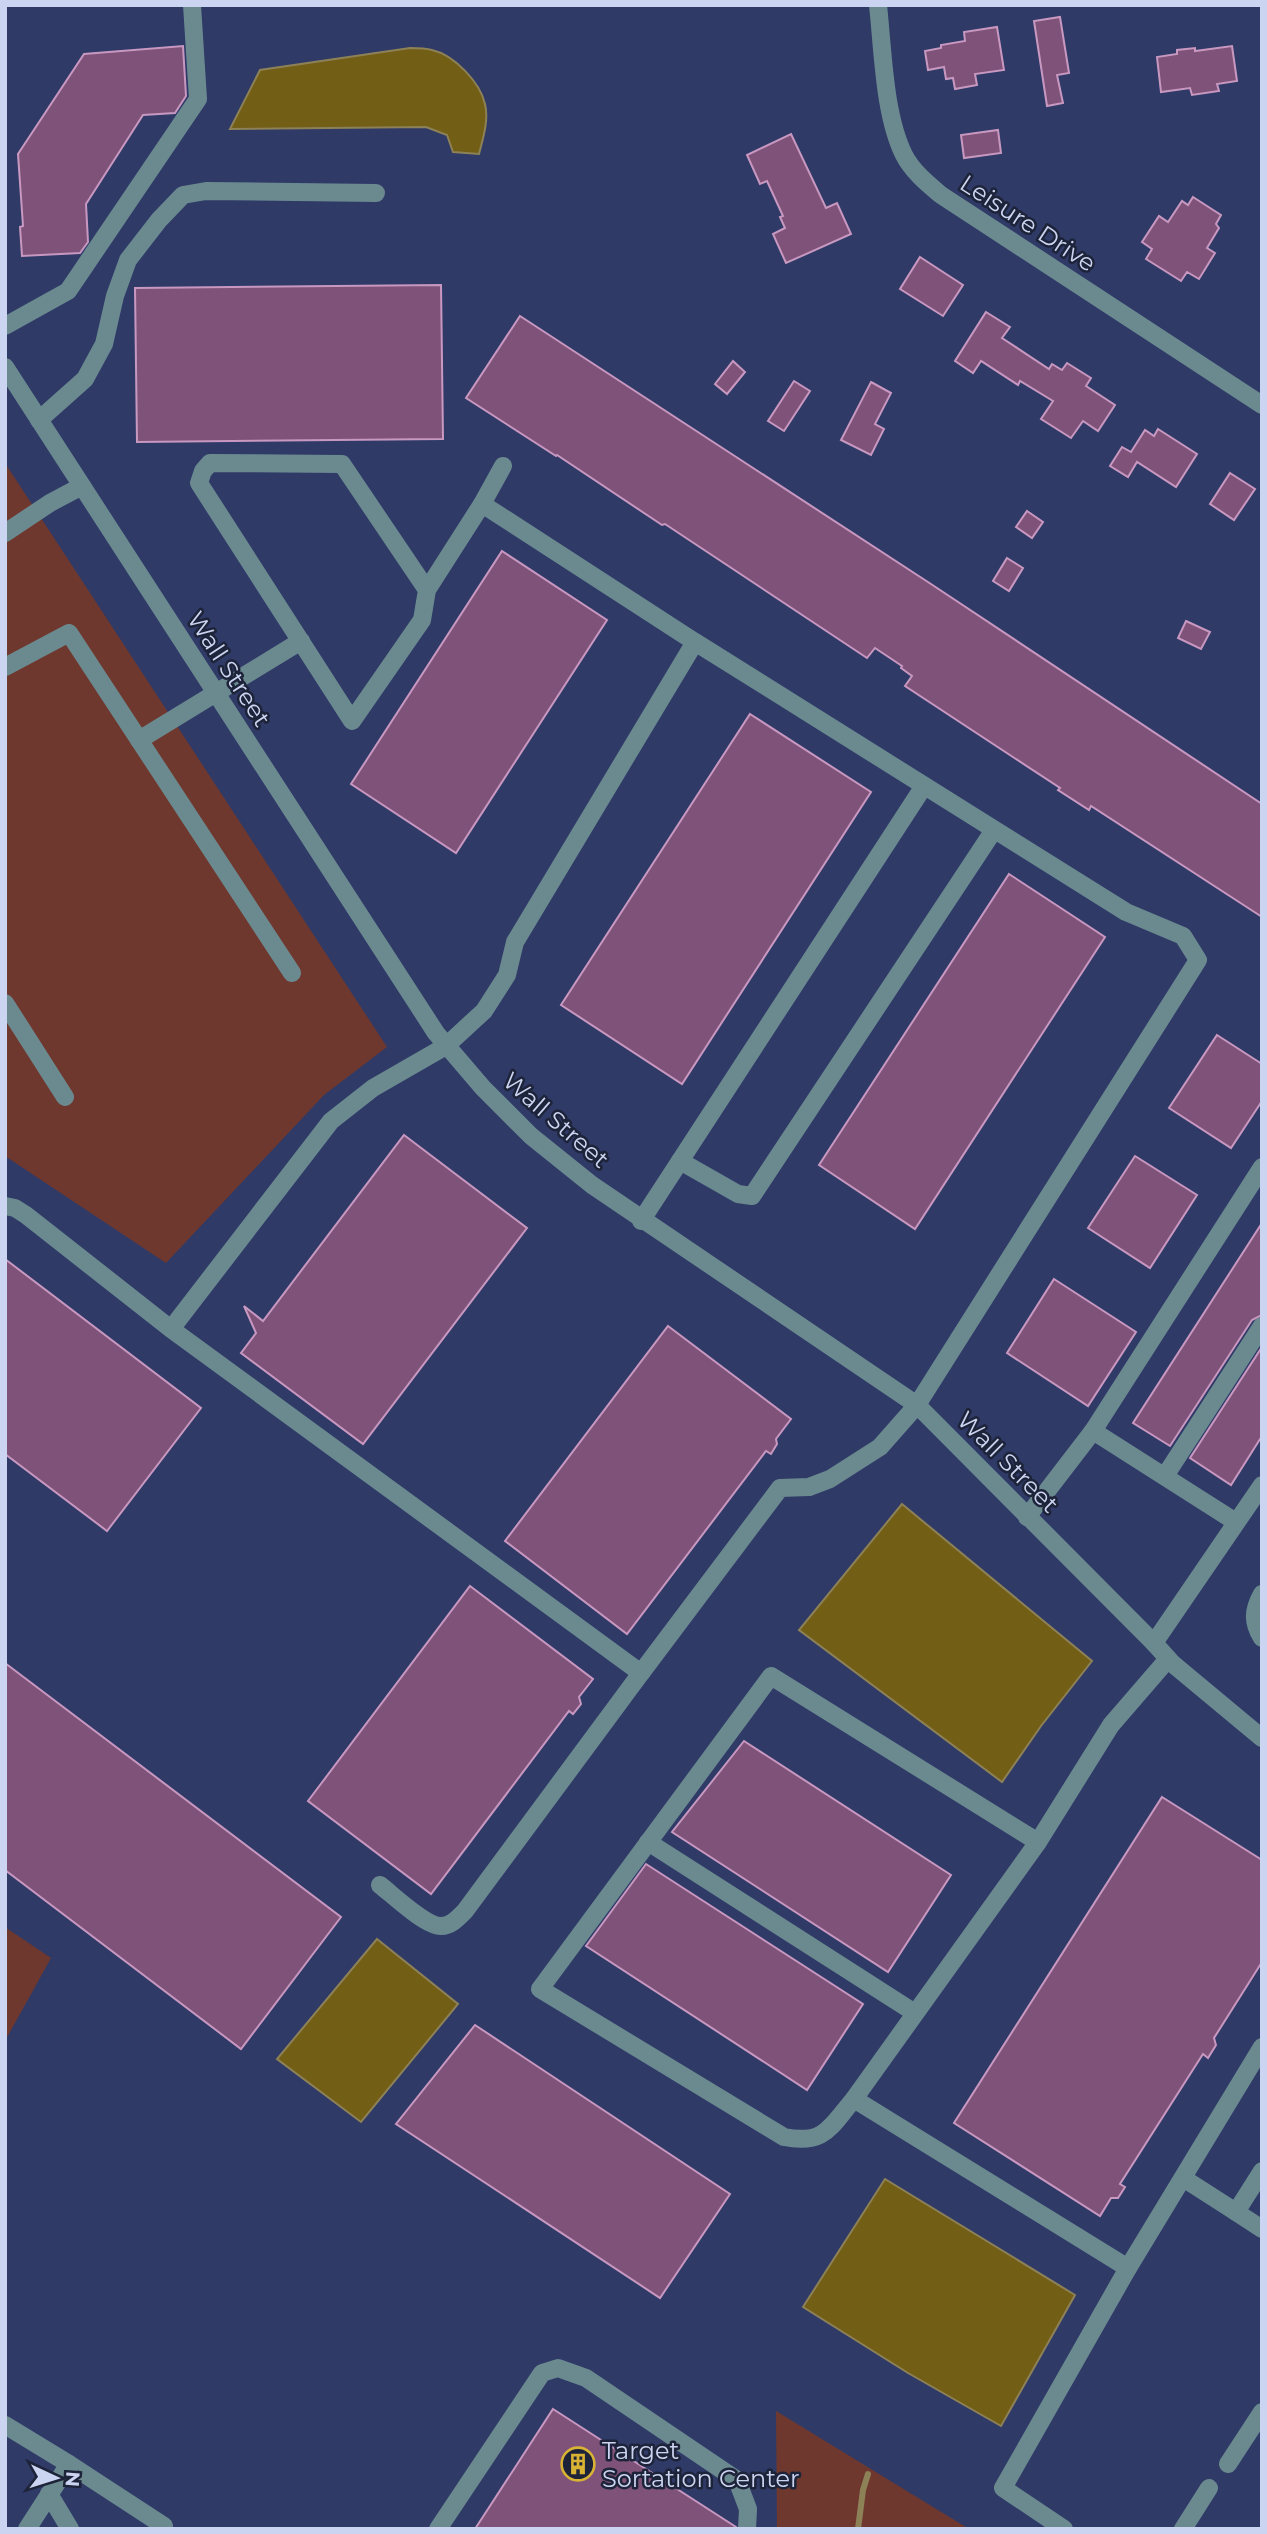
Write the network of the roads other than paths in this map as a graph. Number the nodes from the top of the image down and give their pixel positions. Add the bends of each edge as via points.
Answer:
1 (192, 5) edge
2 (878, 5) edge
3 (376, 193) dead end
4 (5, 326) edge
5 (5, 367) edge
6 (1262, 405) edge
7 (39, 420) junction
8 (503, 467) dead end
9 (82, 486) junction
10 (482, 505) junction
11 (5, 533) edge
12 (427, 590) junction
13 (301, 641) junction
14 (695, 642) junction
15 (5, 667) edge
16 (215, 692) junction
17 (139, 740) junction
18 (924, 786) junction
19 (994, 830) junction
20 (292, 973) dead end
21 (5, 1003) edge
22 (446, 1045) junction
23 (65, 1097) dead end
24 (680, 1161) junction
25 (1262, 1167) edge
26 (1255, 1191) edge
27 (5, 1206) edge
28 (641, 1221) junction
29 (1262, 1326) edge
30 (171, 1329) junction
31 (917, 1405) junction
32 (1093, 1431) junction
33 (1165, 1476) junction
34 (1262, 1485) edge
35 (1027, 1517) junction
36 (1236, 1522) junction
37 (1262, 1594) edge
38 (1262, 1638) edge
39 (1154, 1643) junction
40 (1168, 1658) junction
41 (641, 1673) junction
42 (1262, 1738) edge
43 (648, 1842) junction
44 (1038, 1842) junction
45 (380, 1885) dead end
46 (915, 2014) junction
47 (1262, 2047) edge
48 (854, 2099) junction
49 (1262, 2171) edge
50 (1183, 2178) junction
51 (1236, 2212) junction
52 (1262, 2229) edge
53 (1128, 2268) junction
54 (1262, 2412) edge
55 (5, 2425) edge
56 (69, 2464) junction
57 (1228, 2464) dead end
58 (1209, 2488) dead end
59 (49, 2494) junction
60 (27, 2529) edge
61 (70, 2529) edge
62 (162, 2529) edge
63 (439, 2529) edge
64 (747, 2529) edge
65 (1064, 2529) edge
66 (1183, 2529) edge

1 - 4 street via 198,99 68,292
2 - 6 street, Leisure Drive via 892,120 905,157 920,177
3 - 7 street via 206,191 183,195 128,260 104,344 85,379
5 - 7 street, Wall Street
7 - 9 street, Wall Street
8 - 10 street
9 - 11 street
9 - 16 street, Wall Street
10 - 12 street
10 - 14 street
12 - 13 street via 422,620 352,721
12 - 13 street via 342,464 210,463 199,483
13 - 16 street
14 - 18 street
14 - 22 street via 515,942 506,975 490,1002
15 - 17 street via 69,633
16 - 17 street
16 - 22 street, Wall Street
17 - 20 street
18 - 19 street
18 - 24 street
19 - 24 street via 752,1196 738,1194
19 - 31 street via 1126,912 1183,936 1198,960
21 - 23 street
22 - 28 street, Wall Street via 531,1136
22 - 30 street via 373,1088 331,1121
24 - 28 street
25 - 26 street
26 - 32 street
27 - 30 street via 26,1215
28 - 31 street, Wall Street
29 - 33 street
30 - 41 street
31 - 35 street, Wall Street
31 - 41 street via 880,1447 830,1479 808,1487 780,1488
32 - 33 street
32 - 35 street
33 - 36 street
34 - 36 street
35 - 39 street, Wall Street
36 - 39 street
37 - 38 street via 1254,1615
39 - 40 street, Wall Street
40 - 42 street, Wall Street
40 - 44 street via 1111,1725
41 - 45 street via 454,1922 430,1923
43 - 44 street via 771,1676
43 - 46 street
43 - 48 street via 540,1989 784,2137 805,2141 825,2133
44 - 46 street
46 - 48 street
47 - 50 street
48 - 53 street
49 - 51 street
50 - 51 street
50 - 53 street
51 - 52 street
53 - 65 street via 1003,2488
54 - 57 street
55 - 56 street
56 - 59 street
56 - 62 street via 164,2526
58 - 66 street
59 - 60 street
59 - 61 street
63 - 64 street via 542,2373 558,2368 586,2378 737,2480 748,2509

